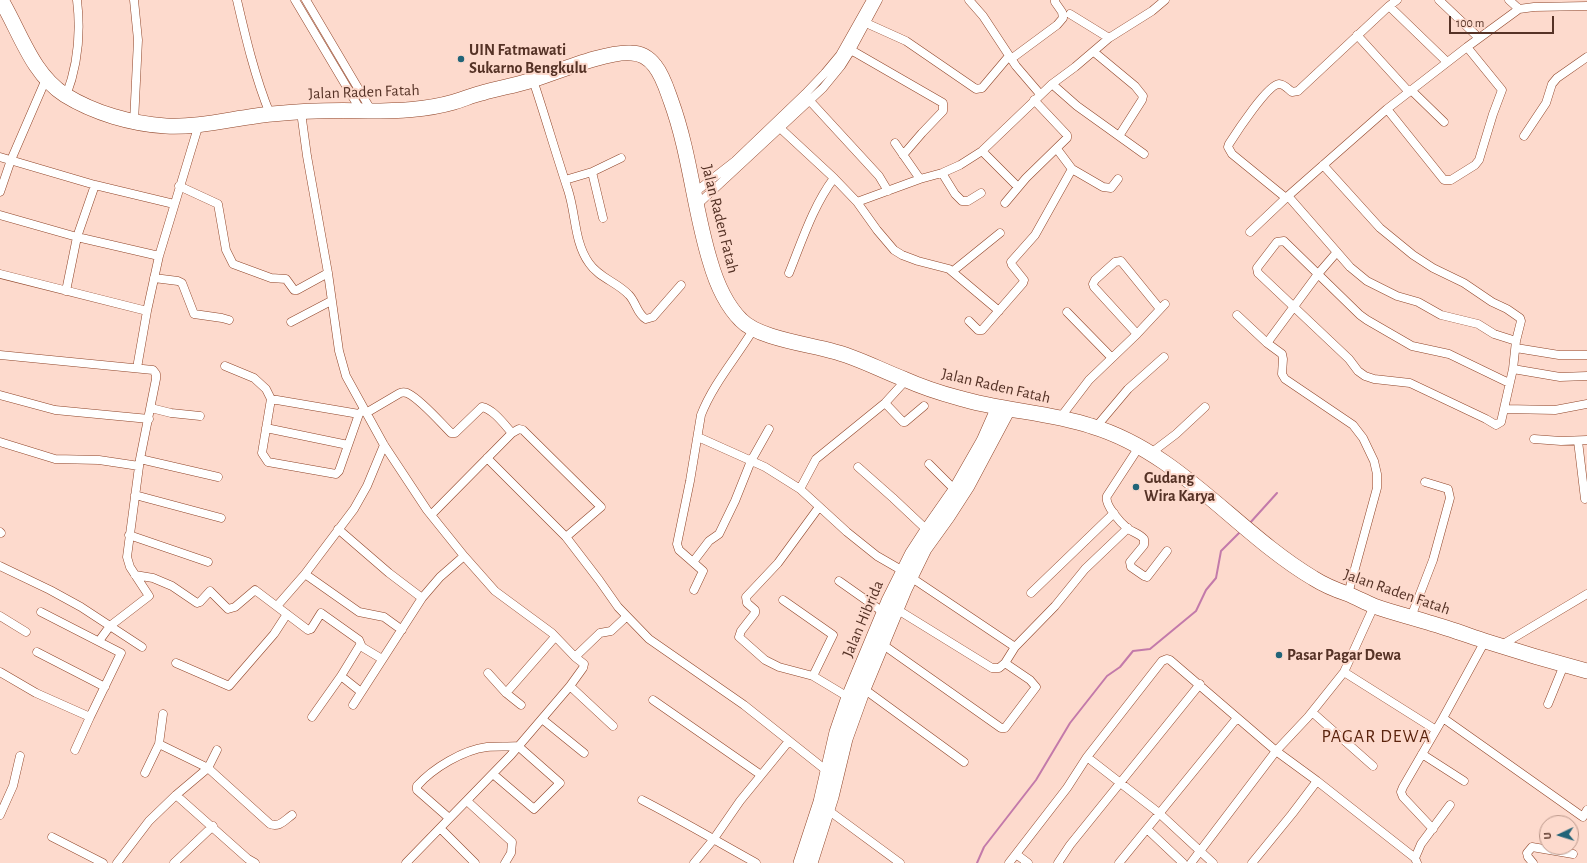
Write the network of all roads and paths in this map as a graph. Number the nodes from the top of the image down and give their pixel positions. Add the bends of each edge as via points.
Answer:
1 (77, 0) edge
2 (134, 0) edge
3 (237, 0) edge
4 (295, 0) edge
5 (306, 0) edge
6 (871, 0) edge
7 (878, 0) edge
8 (969, 0) edge
9 (1055, 0) edge
10 (1165, 0) edge
11 (1397, 0) edge
12 (1439, 0) edge
13 (1509, 0) edge
14 (1389, 6) junction
15 (1587, 6) edge
16 (3, 7) edge
17 (1519, 9) junction
18 (1070, 14) dead end
19 (866, 23) junction
20 (1357, 35) junction
21 (1109, 38) junction
22 (1479, 38) junction
23 (1467, 47) junction
24 (851, 50) junction
25 (1094, 52) junction
26 (1010, 58) junction
27 (1587, 58) edge
28 (1447, 62) junction
29 (348, 71) junction
30 (340, 75) junction
31 (46, 79) junction
32 (533, 80) junction
33 (1052, 84) junction
34 (1410, 91) junction
35 (1040, 94) junction
36 (66, 96) junction
37 (809, 97) junction
38 (1034, 100) junction
39 (1387, 109) junction
40 (366, 111) junction
41 (301, 112) junction
42 (270, 114) junction
43 (134, 122) junction
44 (1444, 122) dead end
45 (199, 124) junction
46 (780, 128) junction
47 (1119, 136) junction
48 (1524, 136) dead end
49 (895, 143) dead end
50 (1057, 149) junction
51 (982, 151) junction
52 (1144, 154) dead end
53 (903, 155) junction
54 (0, 157) edge
55 (621, 158) dead end
56 (11, 160) junction
57 (1323, 165) junction
58 (1072, 169) junction
59 (592, 172) junction
60 (942, 173) junction
61 (834, 178) junction
62 (1118, 178) dead end
63 (920, 179) junction
64 (565, 180) junction
65 (95, 185) junction
66 (179, 186) junction
67 (1018, 187) junction
68 (888, 191) junction
69 (0, 192) edge
70 (982, 193) dead end
71 (1287, 197) junction
72 (696, 199) junction
73 (857, 202) junction
74 (174, 204) junction
75 (1005, 204) dead end
76 (0, 215) edge
77 (603, 218) dead end
78 (1250, 232) dead end
79 (1000, 233) dead end
80 (77, 237) junction
81 (1337, 252) junction
82 (159, 256) junction
83 (953, 271) junction
84 (789, 273) dead end
85 (0, 274) edge
86 (328, 274) junction
87 (1318, 274) junction
88 (154, 278) junction
89 (680, 285) dead end
90 (66, 291) junction
91 (331, 301) junction
92 (1294, 306) junction
93 (999, 311) junction
94 (147, 312) junction
95 (1067, 312) dead end
96 (1237, 315) dead end
97 (229, 320) dead end
98 (969, 321) dead end
99 (291, 322) dead end
100 (753, 330) junction
101 (1137, 334) junction
102 (1267, 343) junction
103 (1516, 345) junction
104 (0, 355) edge
105 (1587, 355) edge
106 (1112, 357) junction
107 (1164, 357) dead end
108 (225, 366) dead end
109 (136, 368) junction
110 (1513, 369) junction
111 (1587, 376) edge
112 (906, 380) junction
113 (1509, 383) junction
114 (0, 395) edge
115 (271, 399) junction
116 (885, 403) junction
117 (1587, 404) edge
118 (924, 406) dead end
119 (1205, 407) dead end
120 (151, 408) junction
121 (1003, 408) junction
122 (1505, 409) junction
123 (363, 412) junction
124 (200, 416) dead end
125 (1060, 418) junction
126 (149, 419) junction
127 (1096, 427) junction
128 (266, 428) junction
129 (769, 429) dead end
130 (512, 433) junction
131 (698, 437) junction
132 (1534, 439) dead end
133 (1587, 440) edge
134 (1578, 441) junction
135 (0, 442) edge
136 (348, 445) junction
137 (384, 445) junction
138 (1145, 450) junction
139 (486, 458) junction
140 (751, 461) junction
141 (140, 462) junction
142 (929, 464) dead end
143 (858, 468) dead end
144 (218, 477) dead end
145 (1425, 482) dead end
146 (800, 488) junction
147 (955, 490) junction
148 (135, 495) junction
149 (1584, 499) dead end
150 (819, 507) junction
151 (1114, 513) junction
152 (431, 515) junction
153 (221, 518) dead end
154 (1128, 528) junction
155 (338, 529) junction
156 (927, 530) junction
157 (129, 536) junction
158 (566, 537) junction
159 (1167, 551) dead end
160 (464, 556) junction
161 (208, 562) dead end
162 (693, 562) junction
163 (0, 566) edge
164 (305, 574) junction
165 (907, 574) junction
166 (135, 575) junction
167 (839, 581) dead end
168 (694, 590) dead end
169 (1031, 594) dead end
170 (1348, 594) junction
171 (1587, 594) edge
172 (422, 598) junction
173 (783, 600) dead end
174 (277, 606) junction
175 (1374, 606) junction
176 (898, 610) junction
177 (41, 612) dead end
178 (883, 612) junction
179 (287, 614) junction
180 (0, 616) edge
181 (626, 617) junction
182 (1410, 617) junction
183 (110, 626) junction
184 (402, 630) junction
185 (26, 632) dead end
186 (555, 637) junction
187 (99, 641) junction
188 (1493, 643) junction
189 (882, 644) junction
190 (360, 645) junction
191 (142, 647) dead end
192 (1015, 647) junction
193 (37, 652) dead end
194 (575, 657) junction
195 (382, 659) junction
196 (176, 663) dead end
197 (1005, 663) junction
198 (1564, 665) junction
199 (1587, 671) edge
200 (0, 672) edge
201 (488, 672) dead end
202 (1344, 672) junction
203 (341, 676) junction
204 (813, 676) junction
205 (1200, 684) junction
206 (570, 686) junction
207 (105, 687) junction
208 (864, 689) junction
209 (361, 692) junction
210 (506, 693) junction
211 (848, 697) junction
212 (653, 700) dead end
213 (1548, 704) dead end
214 (354, 705) dead end
215 (521, 705) dead end
216 (1312, 712) junction
217 (164, 714) dead end
218 (90, 717) junction
219 (312, 718) dead end
220 (542, 718) junction
221 (1237, 718) junction
222 (1443, 718) junction
223 (613, 726) dead end
224 (1436, 730) junction
225 (789, 741) junction
226 (159, 744) junction
227 (518, 746) junction
228 (75, 750) dead end
229 (217, 750) dead end
230 (1276, 751) junction
231 (584, 753) dead end
232 (1422, 754) junction
233 (20, 756) dead end
234 (1088, 758) junction
235 (964, 762) dead end
236 (1373, 766) dead end
237 (208, 768) junction
238 (827, 771) junction
239 (145, 773) dead end
240 (492, 774) junction
241 (760, 775) junction
242 (1317, 781) junction
243 (1464, 781) dead end
244 (1121, 784) junction
245 (176, 795) junction
246 (642, 800) dead end
247 (467, 801) junction
248 (1450, 805) dead end
249 (828, 810) junction
250 (1159, 814) junction
251 (0, 815) edge
252 (292, 815) dead end
253 (1586, 816) edge
254 (449, 818) junction
255 (213, 826) junction
256 (440, 828) junction
257 (1147, 829) junction
258 (1433, 829) junction
259 (52, 837) dead end
260 (713, 840) junction
261 (1539, 848) edge
262 (1199, 851) junction
263 (1016, 854) junction
264 (1416, 861) edge
265 (249, 862) edge
266 (103, 863) edge
267 (117, 863) edge
268 (174, 863) edge
269 (406, 863) edge
270 (474, 863) edge
271 (505, 863) edge
272 (694, 863) edge
273 (756, 863) edge
274 (800, 863) edge
275 (810, 863) edge
276 (900, 863) edge
277 (1009, 863) edge
278 (1028, 863) edge
279 (1058, 863) edge
280 (1119, 863) edge
281 (1183, 863) edge
282 (1190, 863) edge
283 (1213, 863) edge
284 (1252, 863) edge
285 (1533, 863) edge

1 - 36 street via 78,45 74,72
2 - 43 street via 138,40
3 - 42 street via 249,53
4 - 30 street
5 - 29 street
6 - 37 street via 840,55
7 - 19 street
8 - 26 street via 983,16
9 - 26 street via 1063,18
10 - 21 street
11 - 14 street
12 - 22 street
13 - 17 street
14 - 20 street
14 - 28 street
15 - 17 street
16 - 31 highway, Jalan Raden Fatah
17 - 22 street
18 - 21 street
19 - 24 street
19 - 26 street via 906,41 976,89 982,88
20 - 34 street
20 - 71 street via 1298,92 1292,92 1280,84 1274,86 1251,111 1229,144 1232,154
21 - 25 street
22 - 23 street
23 - 28 street
23 - 39 street via 1502,90 1492,114 1482,154 1475,165 1451,180 1444,180
24 - 37 street via 823,88
24 - 53 street via 943,103 943,111
25 - 33 street
25 - 47 street via 1135,86 1143,96
26 - 35 street
27 - 48 street via 1552,84 1546,103
28 - 34 street
29 - 30 street
29 - 40 street
30 - 40 street
31 - 36 highway, Jalan Raden Fatah
31 - 56 street
32 - 40 highway, Jalan Raden Fatah via 438,106 407,111
32 - 64 street
32 - 72 highway, Jalan Raden Fatah via 615,54 635,53 652,61 672,104
33 - 35 street
33 - 47 street
34 - 39 street
34 - 44 street
35 - 38 street
36 - 43 highway, Jalan Raden Fatah via 94,109
37 - 46 street
37 - 68 street via 879,176
37 - 72 street via 735,161
38 - 50 street via 1067,135 1066,140
38 - 51 street
39 - 57 street
40 - 41 highway, Jalan Raden Fatah
41 - 42 highway, Jalan Raden Fatah
41 - 86 street
42 - 45 highway, Jalan Raden Fatah
43 - 45 highway, Jalan Raden Fatah via 174,126
45 - 66 street
46 - 61 street
46 - 72 street
47 - 52 street
49 - 53 street
50 - 58 street
50 - 67 street
51 - 60 street
51 - 67 street
53 - 63 street
54 - 56 street
55 - 59 street
56 - 65 street
56 - 69 street
57 - 71 street
57 - 103 street via 1380,228 1413,255 1520,317
58 - 62 street via 1107,188 1112,187
58 - 93 street via 1035,235 1011,262 1024,282
59 - 64 street
59 - 77 street
60 - 63 street
60 - 70 street via 962,201 968,201
61 - 73 street
61 - 84 street via 806,228
63 - 68 street
64 - 89 street via 581,249 588,262 602,276 622,287 643,318 653,317
65 - 74 street
65 - 80 street
66 - 74 street
66 - 86 street via 218,204 226,250 233,264 271,278 286,279 294,290
67 - 75 street
68 - 73 street
71 - 78 street
71 - 81 street
72 - 100 highway, Jalan Raden Fatah via 704,239 723,295 741,321
73 - 83 street via 876,230 894,250 918,261 937,264
74 - 82 street
76 - 80 street
79 - 83 street
80 - 82 street
80 - 90 street
81 - 87 street
81 - 103 street via 1367,281 1397,296 1418,302 1441,315 1478,324
82 - 88 street
83 - 93 street
85 - 90 street
86 - 91 street
87 - 92 street
87 - 92 street via 1283,241 1277,242 1258,265 1258,273
87 - 113 street via 1360,315 1412,346 1449,354
88 - 94 street
88 - 97 street via 182,283 194,314
90 - 94 street
91 - 99 street
91 - 123 street via 342,364
92 - 102 street
92 - 122 street via 1365,376 1410,383 1496,425 1501,422
93 - 98 street via 981,331
94 - 109 street
95 - 106 street
96 - 102 street
100 - 112 highway, Jalan Raden Fatah via 838,352
100 - 131 street via 705,406
101 - 101 street via 1093,284 1115,262 1121,262 1162,306
101 - 106 street
102 - 170 street via 1283,356 1282,374 1285,379 1353,425 1374,461 1377,488
103 - 105 street via 1559,355
103 - 110 street
104 - 109 street
106 - 125 street via 1089,380
107 - 127 street via 1128,389
108 - 115 street via 254,378 266,389
109 - 120 street via 153,370 156,374
110 - 111 street via 1552,376
110 - 113 street
112 - 116 street
112 - 121 highway, Jalan Raden Fatah via 956,398
113 - 122 street
114 - 126 street via 56,410
115 - 123 street
115 - 128 street
116 - 118 street via 902,422
116 - 146 street via 816,459
117 - 122 street via 1555,410
119 - 138 street via 1176,434
120 - 124 street
120 - 126 street
121 - 125 highway, Jalan Raden Fatah
121 - 147 main road, Jalan Hibrida
121 - 165 main road via 968,486
123 - 130 street via 405,392 451,433 456,432 482,407 494,414
123 - 136 street
123 - 137 street
125 - 127 highway, Jalan Raden Fatah
126 - 141 street
127 - 138 highway, Jalan Raden Fatah via 1120,436
128 - 136 street
128 - 136 street via 262,453 268,462 334,474 338,473
129 - 140 street
130 - 139 street
130 - 158 street via 519,428 523,430 601,508
131 - 140 street
131 - 162 street via 677,544 679,550
132 - 134 street
133 - 134 street
134 - 149 street
135 - 141 street via 55,459
137 - 152 street
137 - 155 street via 360,500
138 - 151 street via 1107,496 1107,503
138 - 170 highway, Jalan Raden Fatah via 1282,558 1324,585
139 - 152 street
139 - 158 street
140 - 146 street
140 - 162 street via 719,534 709,541
141 - 144 street
141 - 148 street
142 - 147 street
143 - 156 street
145 - 182 street via 1448,490 1450,498 1433,560
146 - 150 street
147 - 156 main road, Jalan Hibrida
148 - 153 street
148 - 157 street
150 - 165 street via 877,556
150 - 204 street via 778,563 746,597 747,603 755,612 739,636 765,660 779,667
151 - 154 street
151 - 169 street
152 - 160 street
154 - 159 street via 1144,539 1144,545 1130,564 1144,576 1148,576
154 - 192 street via 1085,569 1055,606
155 - 164 street
155 - 172 street
156 - 165 main road, Jalan Hibrida
157 - 161 street
157 - 166 street via 127,557
158 - 181 street
160 - 172 street via 440,577
160 - 186 street via 495,591
162 - 168 street via 703,572
163 - 183 street via 50,590
164 - 174 street
164 - 184 street via 358,612 384,617
165 - 176 main road
165 - 178 main road, Jalan Hibrida
165 - 192 street
166 - 174 street via 153,578 172,586 197,603 210,591 228,609 232,609 255,590
166 - 183 street via 149,596
167 - 178 street
170 - 175 highway, Jalan Raden Fatah
171 - 188 street
172 - 184 street
173 - 204 street via 833,635
174 - 179 street
175 - 182 highway, Jalan Raden Fatah
175 - 202 street
176 - 189 main road
176 - 197 street via 992,668 999,668
177 - 187 street
178 - 211 main road, Jalan Hibrida
179 - 190 street via 310,630 321,613 359,640
179 - 196 street via 274,634 229,686
180 - 185 street
181 - 194 street via 611,631 600,633
181 - 225 street via 649,639 744,705
182 - 188 highway, Jalan Raden Fatah
183 - 187 street
183 - 191 street
184 - 195 street
186 - 194 street
186 - 210 street
187 - 207 street via 122,654
188 - 198 highway, Jalan Raden Fatah
188 - 222 street
189 - 197 street via 1003,729 1036,687
189 - 208 main road
190 - 195 street
190 - 203 street
192 - 197 street
193 - 207 street
194 - 206 street via 584,664
195 - 209 street
198 - 199 highway, Jalan Raden Fatah
198 - 213 street
200 - 218 street via 36,694
201 - 210 street
202 - 216 street
202 - 224 street
203 - 209 street
203 - 219 street
204 - 211 street
205 - 221 street
205 - 234 street via 1166,659
205 - 244 street
206 - 220 street
206 - 223 street
207 - 218 street
208 - 235 street
208 - 249 main road via 846,739
209 - 214 street
210 - 215 street
211 - 238 main road, Jalan Hibrida
212 - 241 street
216 - 230 street
216 - 236 street
217 - 226 street
218 - 228 street
220 - 227 street
220 - 231 street
221 - 230 street
221 - 250 street
222 - 224 street
222 - 253 street
224 - 232 street
225 - 238 street
225 - 241 street
226 - 237 street
226 - 239 street
227 - 240 street
227 - 240 street via 560,783 534,809
227 - 254 street via 486,748 458,756 424,778 417,786 417,790
229 - 237 street
230 - 242 street
230 - 262 street
232 - 243 street
232 - 258 street via 1403,787 1402,794
233 - 251 street via 13,786
234 - 244 street
234 - 263 street
237 - 245 street
237 - 252 street via 270,824 278,825
238 - 274 main road, Jalan Hibrida via 820,802
240 - 247 street
241 - 260 street
242 - 264 street
242 - 284 street
244 - 250 street
244 - 279 street
245 - 255 street
245 - 267 street via 149,821
246 - 260 street
247 - 254 street
247 - 271 street via 512,842 511,852
248 - 258 street
249 - 275 main road
249 - 276 street
250 - 257 street
250 - 262 street
254 - 256 street
255 - 265 street
255 - 268 street
256 - 269 street
256 - 270 street
257 - 280 street
257 - 281 street
258 - 264 street via 1421,844
259 - 266 street
260 - 272 street
260 - 273 street
261 - 285 street via 1532,847 1527,853
262 - 282 street
262 - 283 street
263 - 277 street
263 - 278 street

